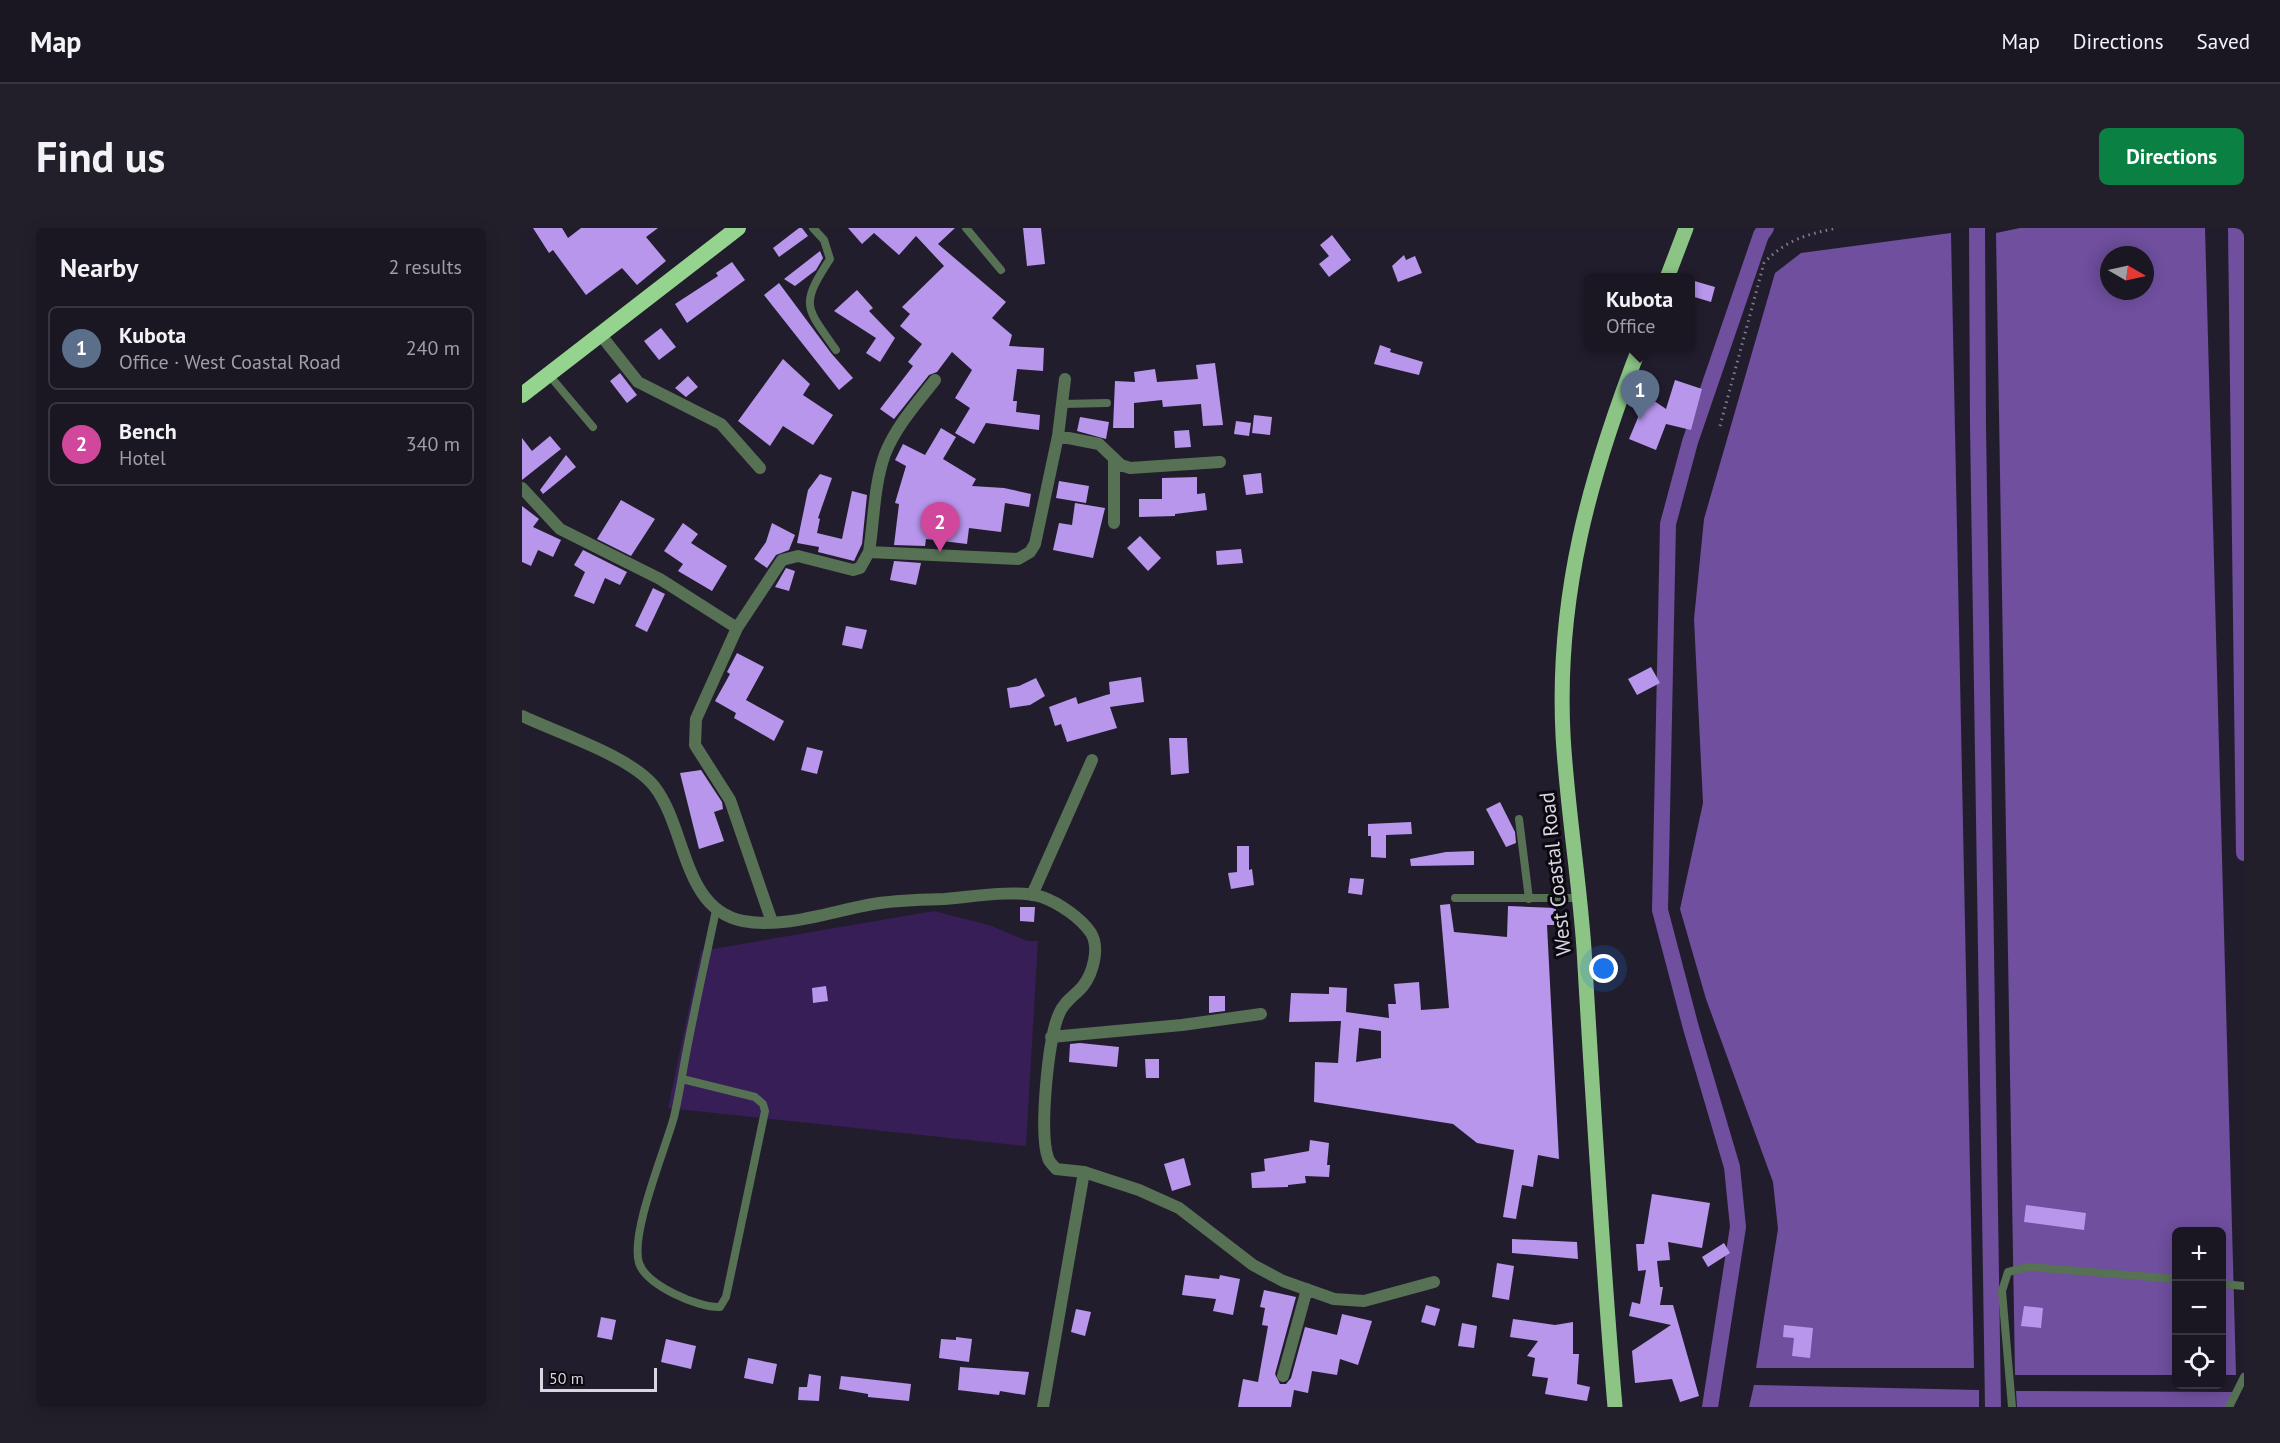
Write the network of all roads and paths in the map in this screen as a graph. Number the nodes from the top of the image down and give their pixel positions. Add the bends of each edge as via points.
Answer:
1 (738, 228) edge
2 (813, 228) edge
3 (966, 228) edge
4 (1686, 228) edge
5 (1837, 228) edge
6 (1001, 270) dead end
7 (1669, 273) edge
8 (600, 334) junction
9 (836, 350) dead end
10 (1638, 351) edge
11 (548, 374) junction
12 (1065, 379) dead end
13 (935, 380) dead end
14 (526, 389) edge
15 (1107, 403) dead end
16 (1062, 404) junction
17 (593, 426) dead end
18 (1720, 426) dead end
19 (1058, 436) junction
20 (1114, 459) junction
21 (1220, 462) dead end
22 (760, 468) dead end
23 (522, 488) edge
24 (1114, 523) dead end
25 (870, 552) junction
26 (737, 628) junction
27 (522, 716) edge
28 (1092, 760) dead end
29 (1519, 819) dead end
30 (1032, 895) junction
31 (1455, 898) dead end
32 (1581, 898) junction
33 (1530, 899) junction
34 (716, 910) junction
35 (772, 922) junction
36 (1261, 1014) dead end
37 (1051, 1037) junction
38 (682, 1079) junction
39 (1084, 1172) junction
40 (2172, 1280) edge
41 (1434, 1282) dead end
42 (2226, 1284) edge
43 (2244, 1286) edge
44 (1306, 1289) junction
45 (1283, 1376) dead end
46 (2244, 1377) edge
47 (1043, 1407) edge
48 (1615, 1407) edge
49 (2012, 1407) edge
50 (2229, 1407) edge

1 - 8 highway
2 - 9 lane via 824,240 830,259 812,286 808,303 810,313
3 - 6 lane
4 - 7 main road
5 - 18 path via 1804,235 1777,248 1764,263
8 - 11 highway
8 - 22 street via 638,382 721,424
10 - 32 main road, West Coastal Road via 1594,474 1577,542 1564,636 1563,733 1570,832
11 - 14 highway
11 - 17 lane
12 - 16 street
13 - 25 street via 897,430 886,453
15 - 16 lane
16 - 19 street
19 - 20 street via 1099,444
19 - 25 street via 1030,552 1018,559
20 - 21 street via 1130,468
20 - 24 street
23 - 26 street via 560,529 660,579
25 - 26 street via 864,563 853,570 798,556 782,560
26 - 35 street via 696,719 695,745 730,800
27 - 34 street via 634,768 654,787 699,888
28 - 30 street
29 - 33 lane
30 - 35 street via 876,903
30 - 37 street via 1061,906 1082,923 1092,934 1095,952 1091,972 1063,1005
31 - 33 lane
32 - 33 lane
32 - 48 main road, West Coastal Road
34 - 35 street via 746,921
34 - 38 lane
36 - 37 street
37 - 39 street via 1045,1130 1048,1160 1056,1168
38 - 38 lane via 645,1212 639,1262 645,1275 660,1287 701,1304 720,1307 726,1297 764,1104 755,1097
39 - 44 street via 1179,1208 1253,1265
39 - 47 street
40 - 49 lane via 2028,1267 2008,1272 2002,1291
41 - 44 street via 1364,1301 1334,1299
42 - 43 lane
44 - 45 street
46 - 50 lane

